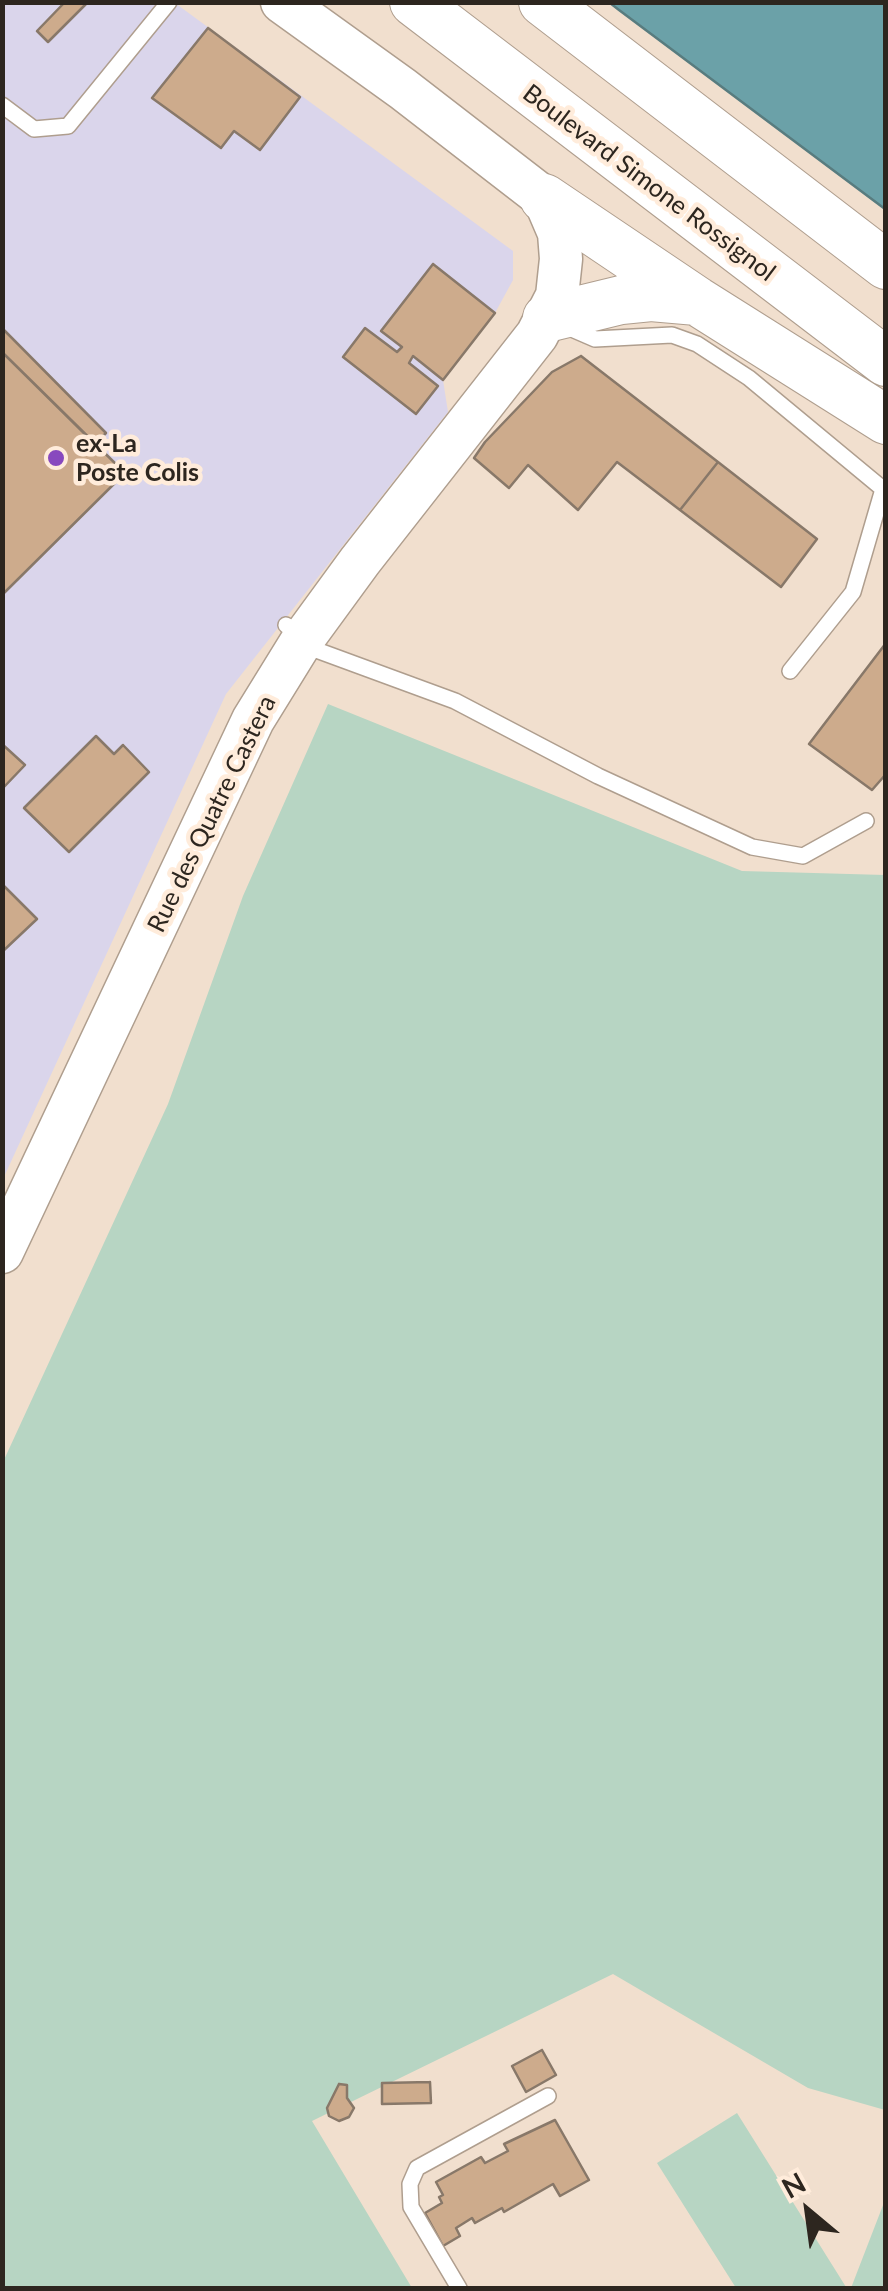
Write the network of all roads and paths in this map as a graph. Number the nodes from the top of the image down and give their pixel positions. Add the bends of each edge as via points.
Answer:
1 (169, 2) edge
2 (282, 2) edge
3 (414, 2) edge
4 (543, 2) edge
5 (2, 106) edge
6 (544, 198) junction
7 (886, 266) edge
8 (698, 302) junction
9 (547, 318) junction
10 (886, 362) edge
11 (886, 420) edge
12 (294, 632) junction
13 (790, 671) dead end
14 (866, 821) dead end
15 (2, 1252) edge
16 (548, 2096) dead end
17 (459, 2288) edge

1 - 5 lane via 68,126 34,130
2 - 6 street
3 - 10 main road, Boulevard Simone Rossignol
4 - 7 main road
6 - 8 main road
6 - 9 street, Rue des Quatre Castera via 561,258
8 - 9 main road via 621,300
8 - 11 main road
9 - 12 street, Rue des Quatre Castera
9 - 13 lane via 595,340 672,335 697,344 883,488 854,592
12 - 14 lane via 319,651 455,701 752,847 804,856
12 - 15 street, Rue des Quatre Castera
16 - 17 lane via 417,2168 411,2207

